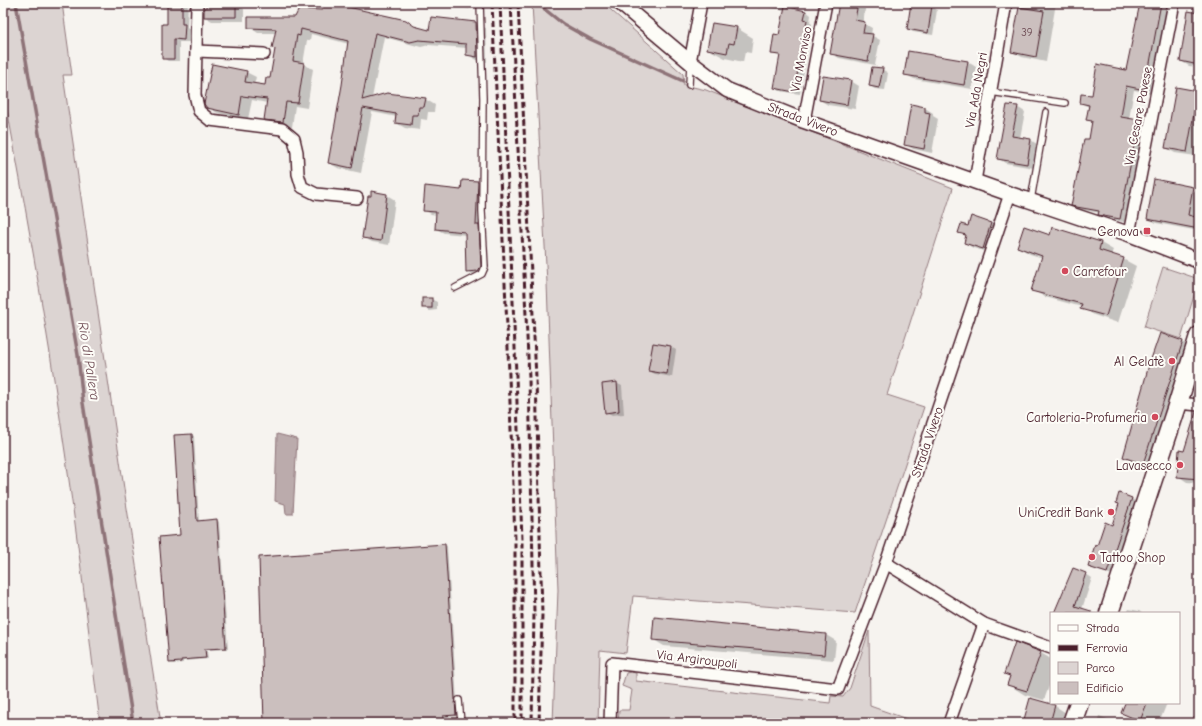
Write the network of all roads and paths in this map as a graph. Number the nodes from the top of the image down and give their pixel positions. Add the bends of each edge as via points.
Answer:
1 (197, 3) edge
2 (480, 3) edge
3 (620, 3) edge
4 (701, 3) edge
5 (826, 3) edge
6 (1006, 3) edge
7 (1174, 3) edge
8 (196, 51) junction
9 (264, 54) dead end
10 (690, 62) junction
11 (689, 85) dead end
12 (989, 92) junction
13 (1065, 103) dead end
14 (1046, 112) dead end
15 (804, 120) junction
16 (974, 181) junction
17 (1010, 194) junction
18 (357, 198) dead end
19 (1030, 200) junction
20 (1129, 234) junction
21 (1199, 261) edge
22 (455, 288) dead end
23 (1199, 336) edge
24 (1178, 403) junction
25 (1199, 405) edge
26 (886, 563) junction
27 (1109, 612) edge
28 (984, 624) junction
29 (1050, 648) edge
30 (838, 689) joint
31 (459, 700) dead end
32 (1079, 704) edge
33 (460, 723) edge
34 (610, 723) edge
35 (949, 723) edge
36 (1072, 723) edge

1 - 8 street
2 - 22 lane via 485,267 482,274
3 - 10 street, Strada Vivero
4 - 10 street
5 - 15 street, Via Monviso
6 - 12 street, Via Ada Negri
7 - 20 street, Via Cesare Pavese
8 - 9 street
8 - 18 street via 195,95 199,111 210,120 282,129 294,139 302,188 316,194
10 - 11 lane
10 - 15 street, Strada Vivero via 727,90
12 - 13 lane
12 - 16 street, Via Ada Negri
14 - 19 lane
15 - 16 street, Strada Vivero
16 - 17 street, Strada Vivero
17 - 19 street, Strada Vivero
17 - 26 street, Strada Vivero
19 - 20 street, Strada Vivero
20 - 21 street, Strada Vivero
23 - 24 main road
24 - 25 street
24 - 27 main road
26 - 28 street
26 - 30 street, Strada Vivero
28 - 29 street
28 - 35 street
30 - 34 street, Via Argiroupoli via 612,663
31 - 33 lane
32 - 36 main road

